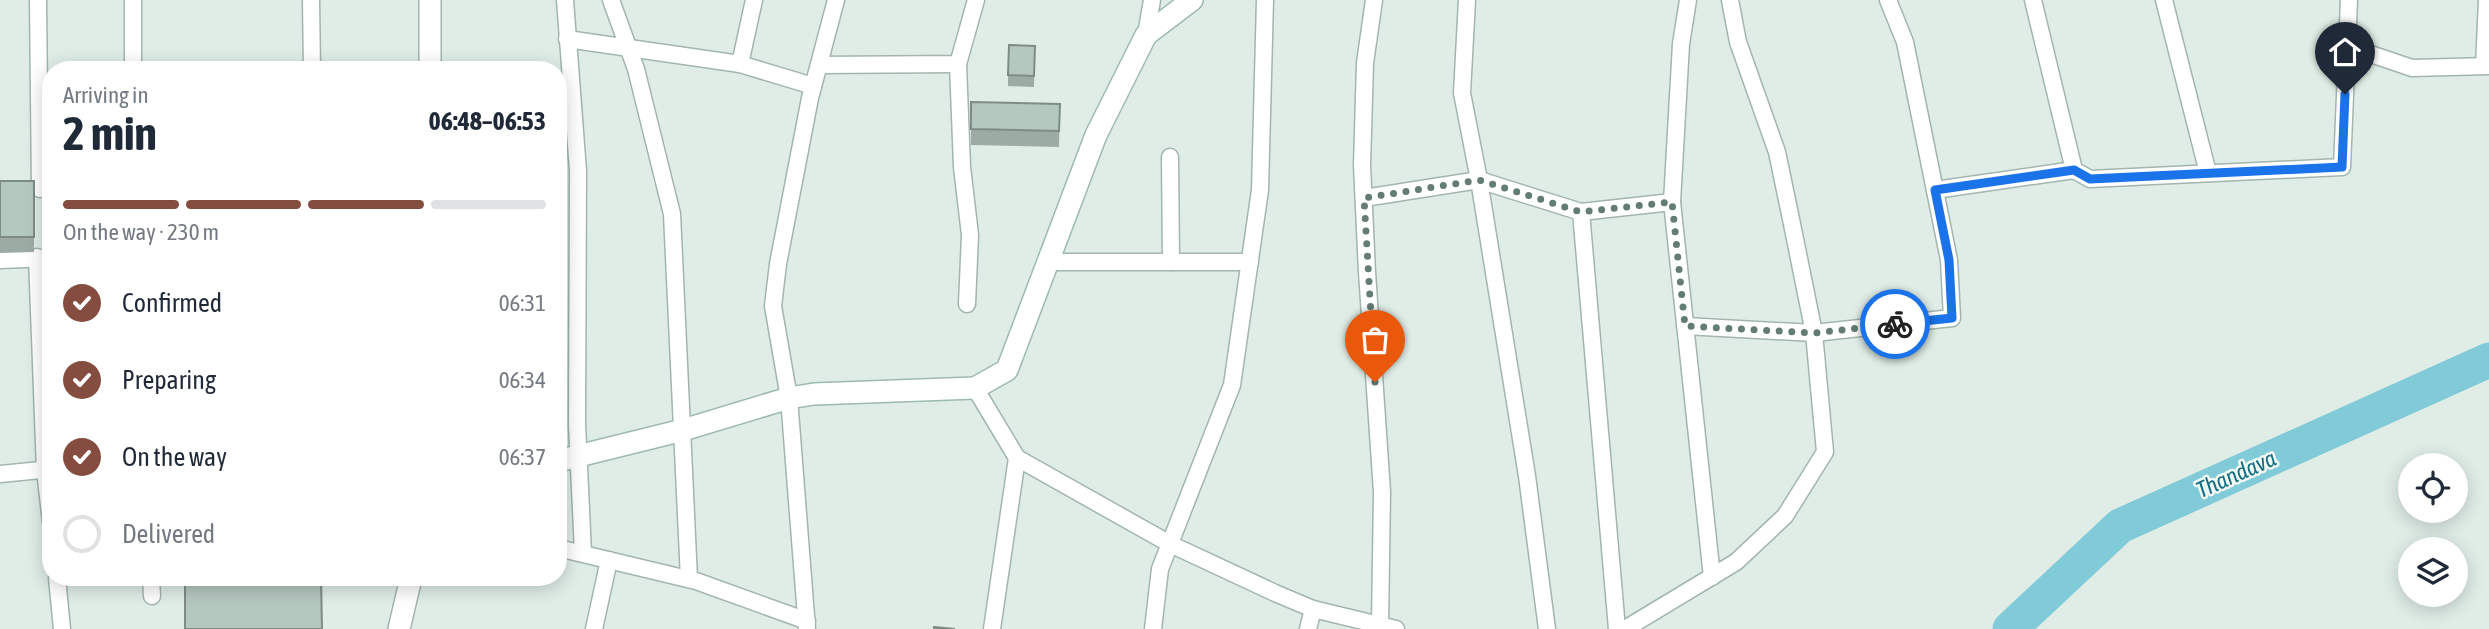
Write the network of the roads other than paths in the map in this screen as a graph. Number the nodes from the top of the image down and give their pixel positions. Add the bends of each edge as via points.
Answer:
1 (38, 0) edge
2 (133, 0) edge
3 (311, 0) edge
4 (430, 0) edge
5 (565, 0) edge
6 (611, 0) edge
7 (754, 0) edge
8 (836, 0) edge
9 (976, 0) edge
10 (1152, 0) edge
11 (1192, 0) edge
12 (1265, 0) edge
13 (1374, 0) edge
14 (1467, 0) edge
15 (1688, 0) edge
16 (1730, 0) edge
17 (1888, 0) edge
18 (2033, 0) edge
19 (2164, 0) edge
20 (2349, 0) edge
21 (2487, 0) edge
22 (1146, 35) junction
23 (567, 39) junction
24 (2347, 46) junction
25 (628, 47) junction
26 (133, 61) edge
27 (312, 61) edge
28 (429, 61) edge
29 (740, 64) junction
30 (958, 64) junction
31 (820, 65) junction
32 (2487, 66) edge
33 (813, 86) junction
34 (1170, 158) dead end
35 (2074, 170) junction
36 (2208, 173) junction
37 (1479, 180) junction
38 (40, 189) dead end
39 (1935, 190) junction
40 (1364, 198) junction
41 (1672, 202) junction
42 (1581, 212) junction
43 (42, 258) edge
44 (0, 260) edge
45 (1048, 262) junction
46 (1171, 262) junction
47 (1250, 262) junction
48 (967, 304) dead end
49 (1685, 326) junction
50 (1814, 333) junction
51 (975, 388) junction
52 (789, 398) junction
53 (682, 430) junction
54 (579, 456) junction
55 (1017, 458) junction
56 (567, 459) edge
57 (42, 470) edge
58 (0, 474) edge
59 (1170, 544) junction
60 (567, 550) edge
61 (583, 553) junction
62 (609, 560) junction
63 (1712, 577) junction
64 (689, 579) junction
65 (58, 586) edge
66 (151, 586) edge
67 (409, 586) edge
68 (152, 596) dead end
69 (1313, 609) junction
70 (807, 625) edge
71 (1388, 627) edge
72 (62, 629) edge
73 (399, 629) edge
74 (594, 629) edge
75 (992, 629) edge
76 (1153, 629) edge
77 (1308, 629) edge
78 (1547, 629) edge
79 (1617, 629) edge
80 (1625, 629) edge

1 - 38 street
2 - 26 street
3 - 27 street
4 - 28 main road
5 - 23 street
6 - 25 street
7 - 29 street
8 - 31 street
9 - 30 street
10 - 22 street
11 - 22 main road
12 - 47 street via 1260,190
13 - 40 street via 1365,63
14 - 37 street via 1462,93
15 - 41 street via 1681,44
16 - 50 street via 1738,42 1777,152
17 - 39 street via 1905,42
18 - 35 street
19 - 36 street
20 - 24 street
21 - 32 street
22 - 45 main road via 1096,135
23 - 25 street
23 - 54 street via 578,171
24 - 32 street via 2412,68
24 - 36 street via 2342,167
25 - 29 street
25 - 53 street via 672,214
29 - 33 street
30 - 31 street
30 - 48 street via 970,235
31 - 33 street
33 - 52 street via 773,306
34 - 46 street
35 - 36 street via 2090,179
35 - 39 street
37 - 40 street
37 - 42 street
37 - 78 street
39 - 50 street via 1949,260 1952,318
40 - 71 street
41 - 42 street
41 - 49 street
42 - 79 street
43 - 44 street
45 - 46 street
45 - 51 main road via 1007,370
46 - 47 street
47 - 59 street via 1232,385
49 - 50 street
49 - 63 street
50 - 63 street via 1825,452 1785,516 1736,562
51 - 52 main road
51 - 55 street
52 - 53 main road
52 - 70 street
53 - 54 main road
53 - 64 street
54 - 56 main road
54 - 61 street
55 - 59 street
55 - 75 street
57 - 58 street
59 - 69 street
59 - 76 street via 1160,569
60 - 61 street
61 - 62 street
62 - 64 street
62 - 74 street
63 - 80 street
64 - 70 street
65 - 72 street
66 - 68 street
67 - 73 main road
69 - 71 street
69 - 77 street

